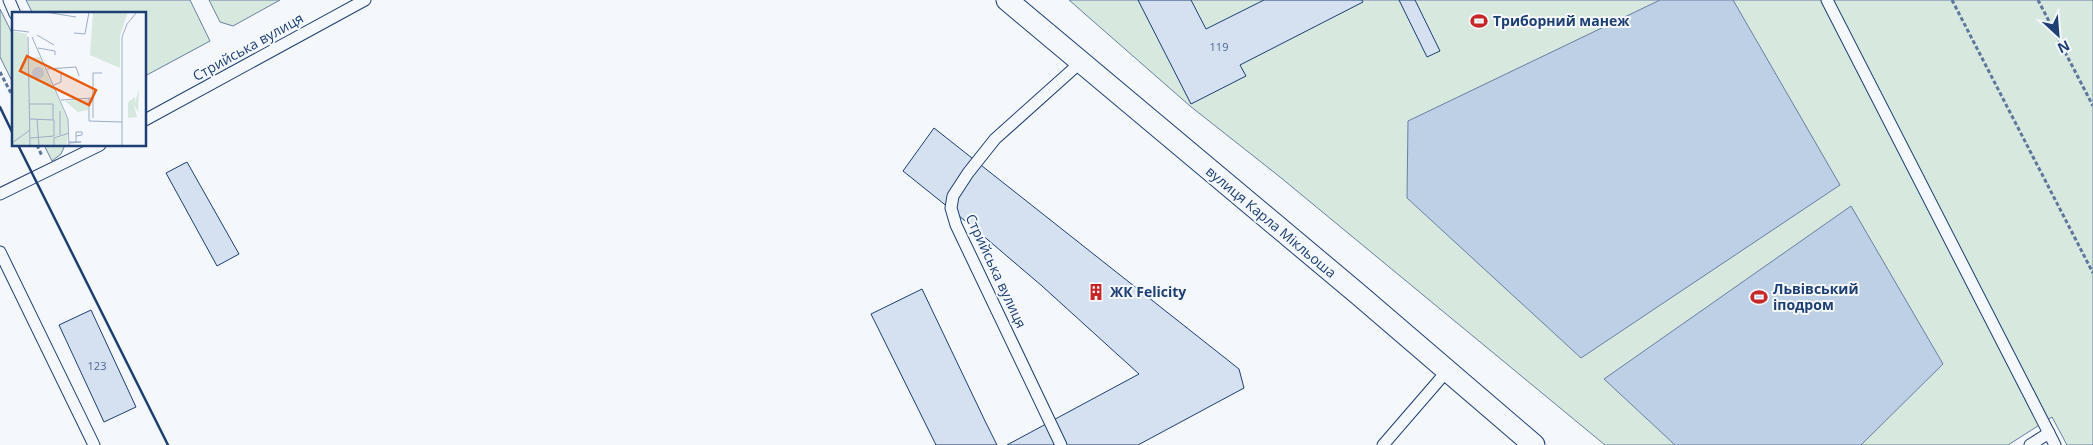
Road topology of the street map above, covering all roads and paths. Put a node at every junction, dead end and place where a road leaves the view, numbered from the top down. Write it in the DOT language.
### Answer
graph roads {
  1 [pos="9,0"];
  2 [pos="365,0"];
  3 [pos="1007,0"];
  4 [pos="1827,0"];
  5 [pos="1952,0"];
  6 [pos="2038,0"];
  7 [pos="15,12"];
  8 [pos="1081,62"];
  9 [pos="0,72"];
  10 [pos="12,95"];
  11 [pos="2093,106"];
  12 [pos="146,119"];
  13 [pos="96,146"];
  14 [pos="82,149"];
  15 [pos="0,194"];
  16 [pos="0,252"];
  17 [pos="2093,273"];
  18 [pos="1447,371"];
  19 [pos="2049,433"];
  20 [pos="94,445"];
  21 [pos="1062,445"];
  22 [pos="1383,445"];
  23 [pos="1534,445"];
  24 [pos="2030,445"];
  25 [pos="2055,445"];
  1 -- 7 [label="lane"];
  2 -- 12 [label="lane, Стрийська вулиця"];
  3 -- 8 [label="street, вулиця Карла Мікльоша"];
  4 -- 19 [label="lane"];
  5 -- 17 [label="path"];
  6 -- 11 [label="path"];
  8 -- 18 [label="street, вулиця Карла Мікльоша"];
  8 -- 21 [label="lane, Стрийська вулиця"];
  9 -- 10 [label="path"];
  13 -- 14 [label="lane"];
  14 -- 15 [label="lane"];
  16 -- 20 [label="lane"];
  18 -- 22 [label="lane"];
  18 -- 23 [label="street, вулиця Карла Мікльоша"];
  19 -- 24 [label="lane"];
  19 -- 25 [label="lane"];
}
